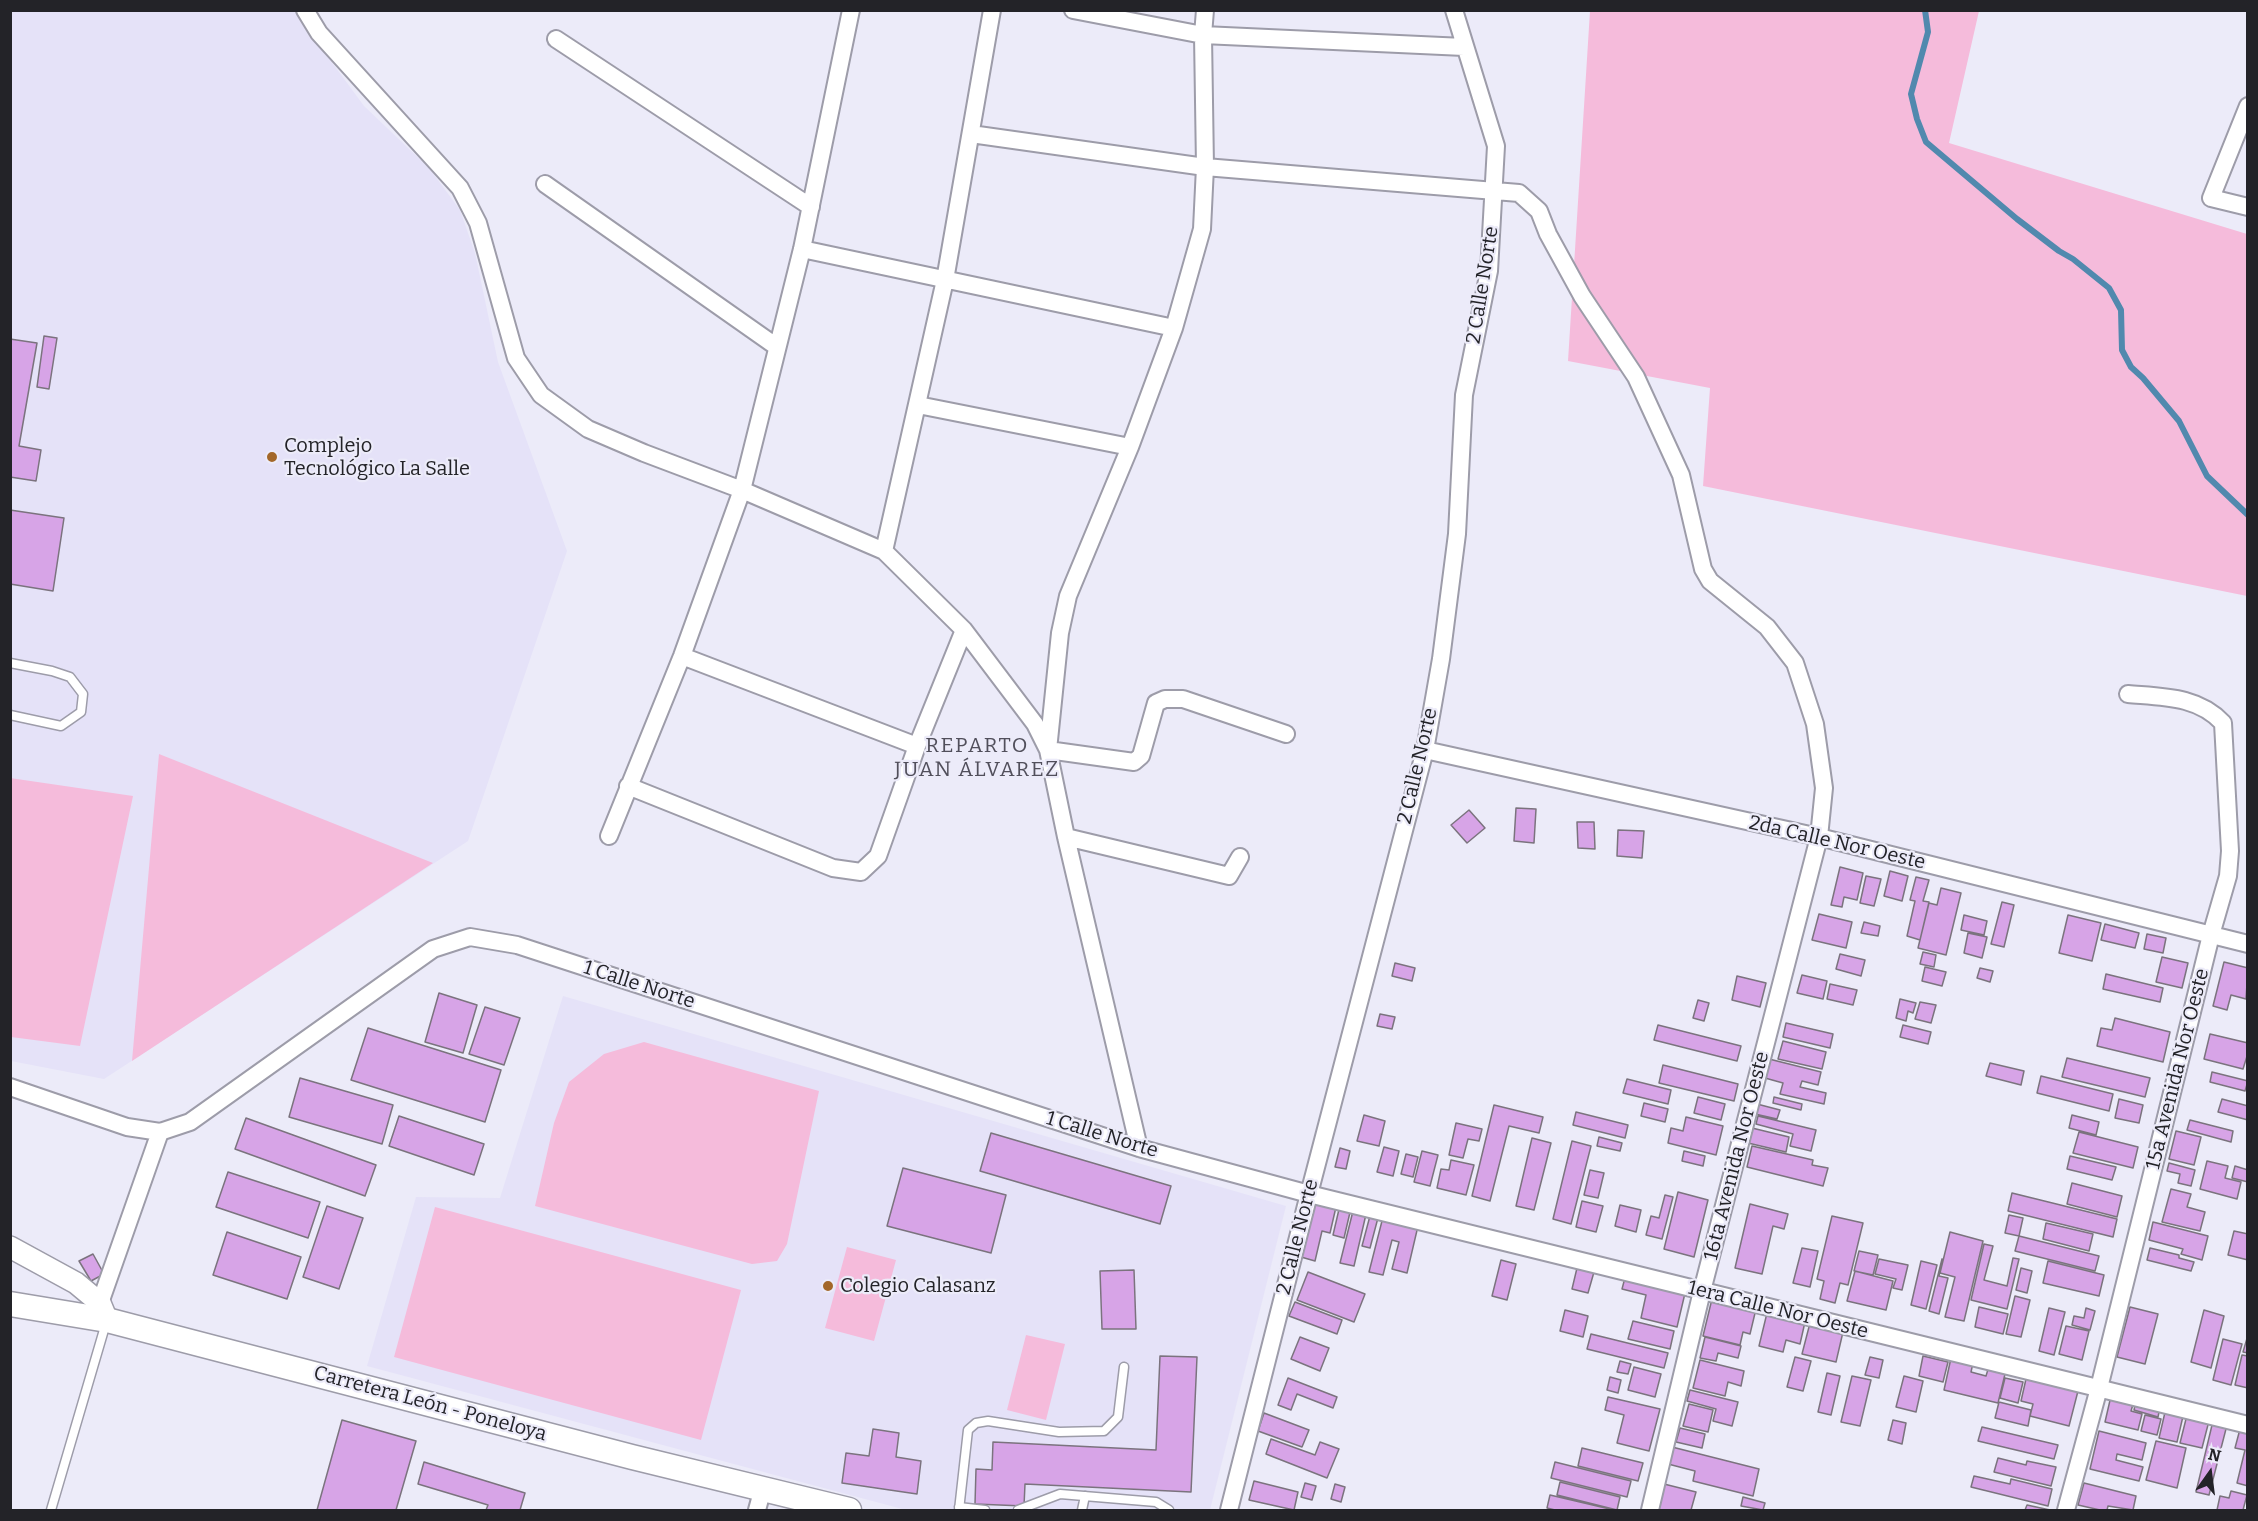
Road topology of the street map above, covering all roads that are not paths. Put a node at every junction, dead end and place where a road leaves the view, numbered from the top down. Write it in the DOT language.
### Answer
graph roads {
  1 [pos="305,10"];
  2 [pos="851,10"];
  3 [pos="992,10"];
  4 [pos="1073,10"];
  5 [pos="1205,10"];
  6 [pos="1454,10"];
  7 [pos="1203,35"];
  8 [pos="556,39"];
  9 [pos="1464,47"];
  10 [pos="2247,106"];
  11 [pos="971,134"];
  12 [pos="1205,167"];
  13 [pos="545,184"];
  14 [pos="1495,192"];
  15 [pos="811,207"];
  16 [pos="2247,207"];
  17 [pos="802,249"];
  18 [pos="945,280"];
  19 [pos="1174,328"];
  20 [pos="777,347"];
  21 [pos="918,405"];
  22 [pos="1130,447"];
  23 [pos="742,490"];
  24 [pos="884,551"];
  25 [pos="964,630"];
  26 [pos="682,656"];
  27 [pos="10,663"];
  28 [pos="2128,694"];
  29 [pos="10,715"];
  30 [pos="1286,734"];
  31 [pos="917,746"];
  32 [pos="1048,750"];
  33 [pos="1425,750"];
  34 [pos="628,786"];
  35 [pos="609,836"];
  36 [pos="1066,837"];
  37 [pos="1819,837"];
  38 [pos="1240,857"];
  39 [pos="2211,935"];
  40 [pos="2247,944"];
  41 [pos="10,1087"];
  42 [pos="160,1132"];
  43 [pos="1139,1148"];
  44 [pos="1309,1194"];
  45 [pos="10,1247"];
  46 [pos="1702,1292"];
  47 [pos="10,1304"];
  48 [pos="104,1311"];
  49 [pos="1124,1368"];
  50 [pos="2099,1388"];
  51 [pos="2247,1425"];
  52 [pos="1085,1496"];
  53 [pos="760,1499"];
  54 [pos="959,1509"];
  55 [pos="51,1510"];
  56 [pos="849,1510"];
  57 [pos="985,1510"];
  58 [pos="1020,1510"];
  59 [pos="1082,1510"];
  60 [pos="1169,1510"];
  61 [pos="1229,1510"];
  62 [pos="1650,1510"];
  63 [pos="2066,1510"];
  1 -- 23 [label="street"];
  2 -- 15 [label="street"];
  3 -- 11 [label="street"];
  4 -- 7 [label="street"];
  5 -- 7 [label="street"];
  6 -- 9 [label="street, 2 Calle Norte"];
  7 -- 9 [label="street"];
  7 -- 12 [label="street"];
  8 -- 15 [label="street"];
  9 -- 14 [label="street, 2 Calle Norte"];
  10 -- 16 [label="street"];
  11 -- 12 [label="street, 16ta Avenida Nor Oeste"];
  11 -- 18 [label="street"];
  12 -- 14 [label="street, 16ta Avenida Nor Oeste"];
  12 -- 19 [label="street"];
  13 -- 20 [label="street"];
  14 -- 33 [label="street, 2 Calle Norte"];
  14 -- 37 [label="street, 16ta Avenida Nor Oeste"];
  15 -- 17 [label="street"];
  17 -- 18 [label="street"];
  17 -- 20 [label="street"];
  18 -- 19 [label="street"];
  18 -- 21 [label="street"];
  19 -- 22 [label="street"];
  20 -- 23 [label="street"];
  21 -- 22 [label="street"];
  21 -- 24 [label="street"];
  22 -- 32 [label="street"];
  23 -- 24 [label="street"];
  23 -- 26 [label="street"];
  24 -- 25 [label="street"];
  25 -- 31 [label="street"];
  25 -- 32 [label="street"];
  26 -- 31 [label="street"];
  26 -- 34 [label="street"];
  27 -- 29 [label="lane"];
  28 -- 39 [label="street, 15a Avenida Nor Oeste"];
  30 -- 32 [label="street"];
  31 -- 34 [label="street"];
  32 -- 36 [label="street"];
  33 -- 37 [label="street, 2da Calle Nor Oeste"];
  33 -- 44 [label="street, 2 Calle Norte"];
  34 -- 35 [label="street"];
  36 -- 38 [label="street"];
  36 -- 43 [label="street"];
  37 -- 39 [label="street, 2da Calle Nor Oeste"];
  37 -- 46 [label="street, 16ta Avenida Nor Oeste"];
  39 -- 40 [label="street, 2da Calle Nor Oeste"];
  39 -- 50 [label="street, 15a Avenida Nor Oeste"];
  41 -- 42 [label="street, 1 Calle Norte"];
  42 -- 43 [label="street, 1 Calle Norte"];
  42 -- 48 [label="street"];
  43 -- 44 [label="street, 1 Calle Norte"];
  44 -- 46 [label="street, 1era Calle Nor Oeste"];
  44 -- 61 [label="street, 2 Calle Norte"];
  45 -- 48 [label="street"];
  46 -- 50 [label="street, 1era Calle Nor Oeste"];
  46 -- 62 [label="street, 16ta Avenida Nor Oeste"];
  47 -- 48 [label="main road, Carretera León - Poneloya"];
  48 -- 53 [label="main road, Carretera León - Poneloya"];
  48 -- 55 [label="lane"];
  49 -- 54 [label="lane"];
  50 -- 51 [label="street, 1era Calle Nor Oeste"];
  50 -- 63 [label="street, 15a Avenida Nor Oeste"];
  52 -- 58 [label="lane"];
  52 -- 59 [label="lane"];
  52 -- 60 [label="lane"];
  53 -- 56 [label="main road, Carretera León - Poneloya"];
  54 -- 57 [label="lane"];
}
